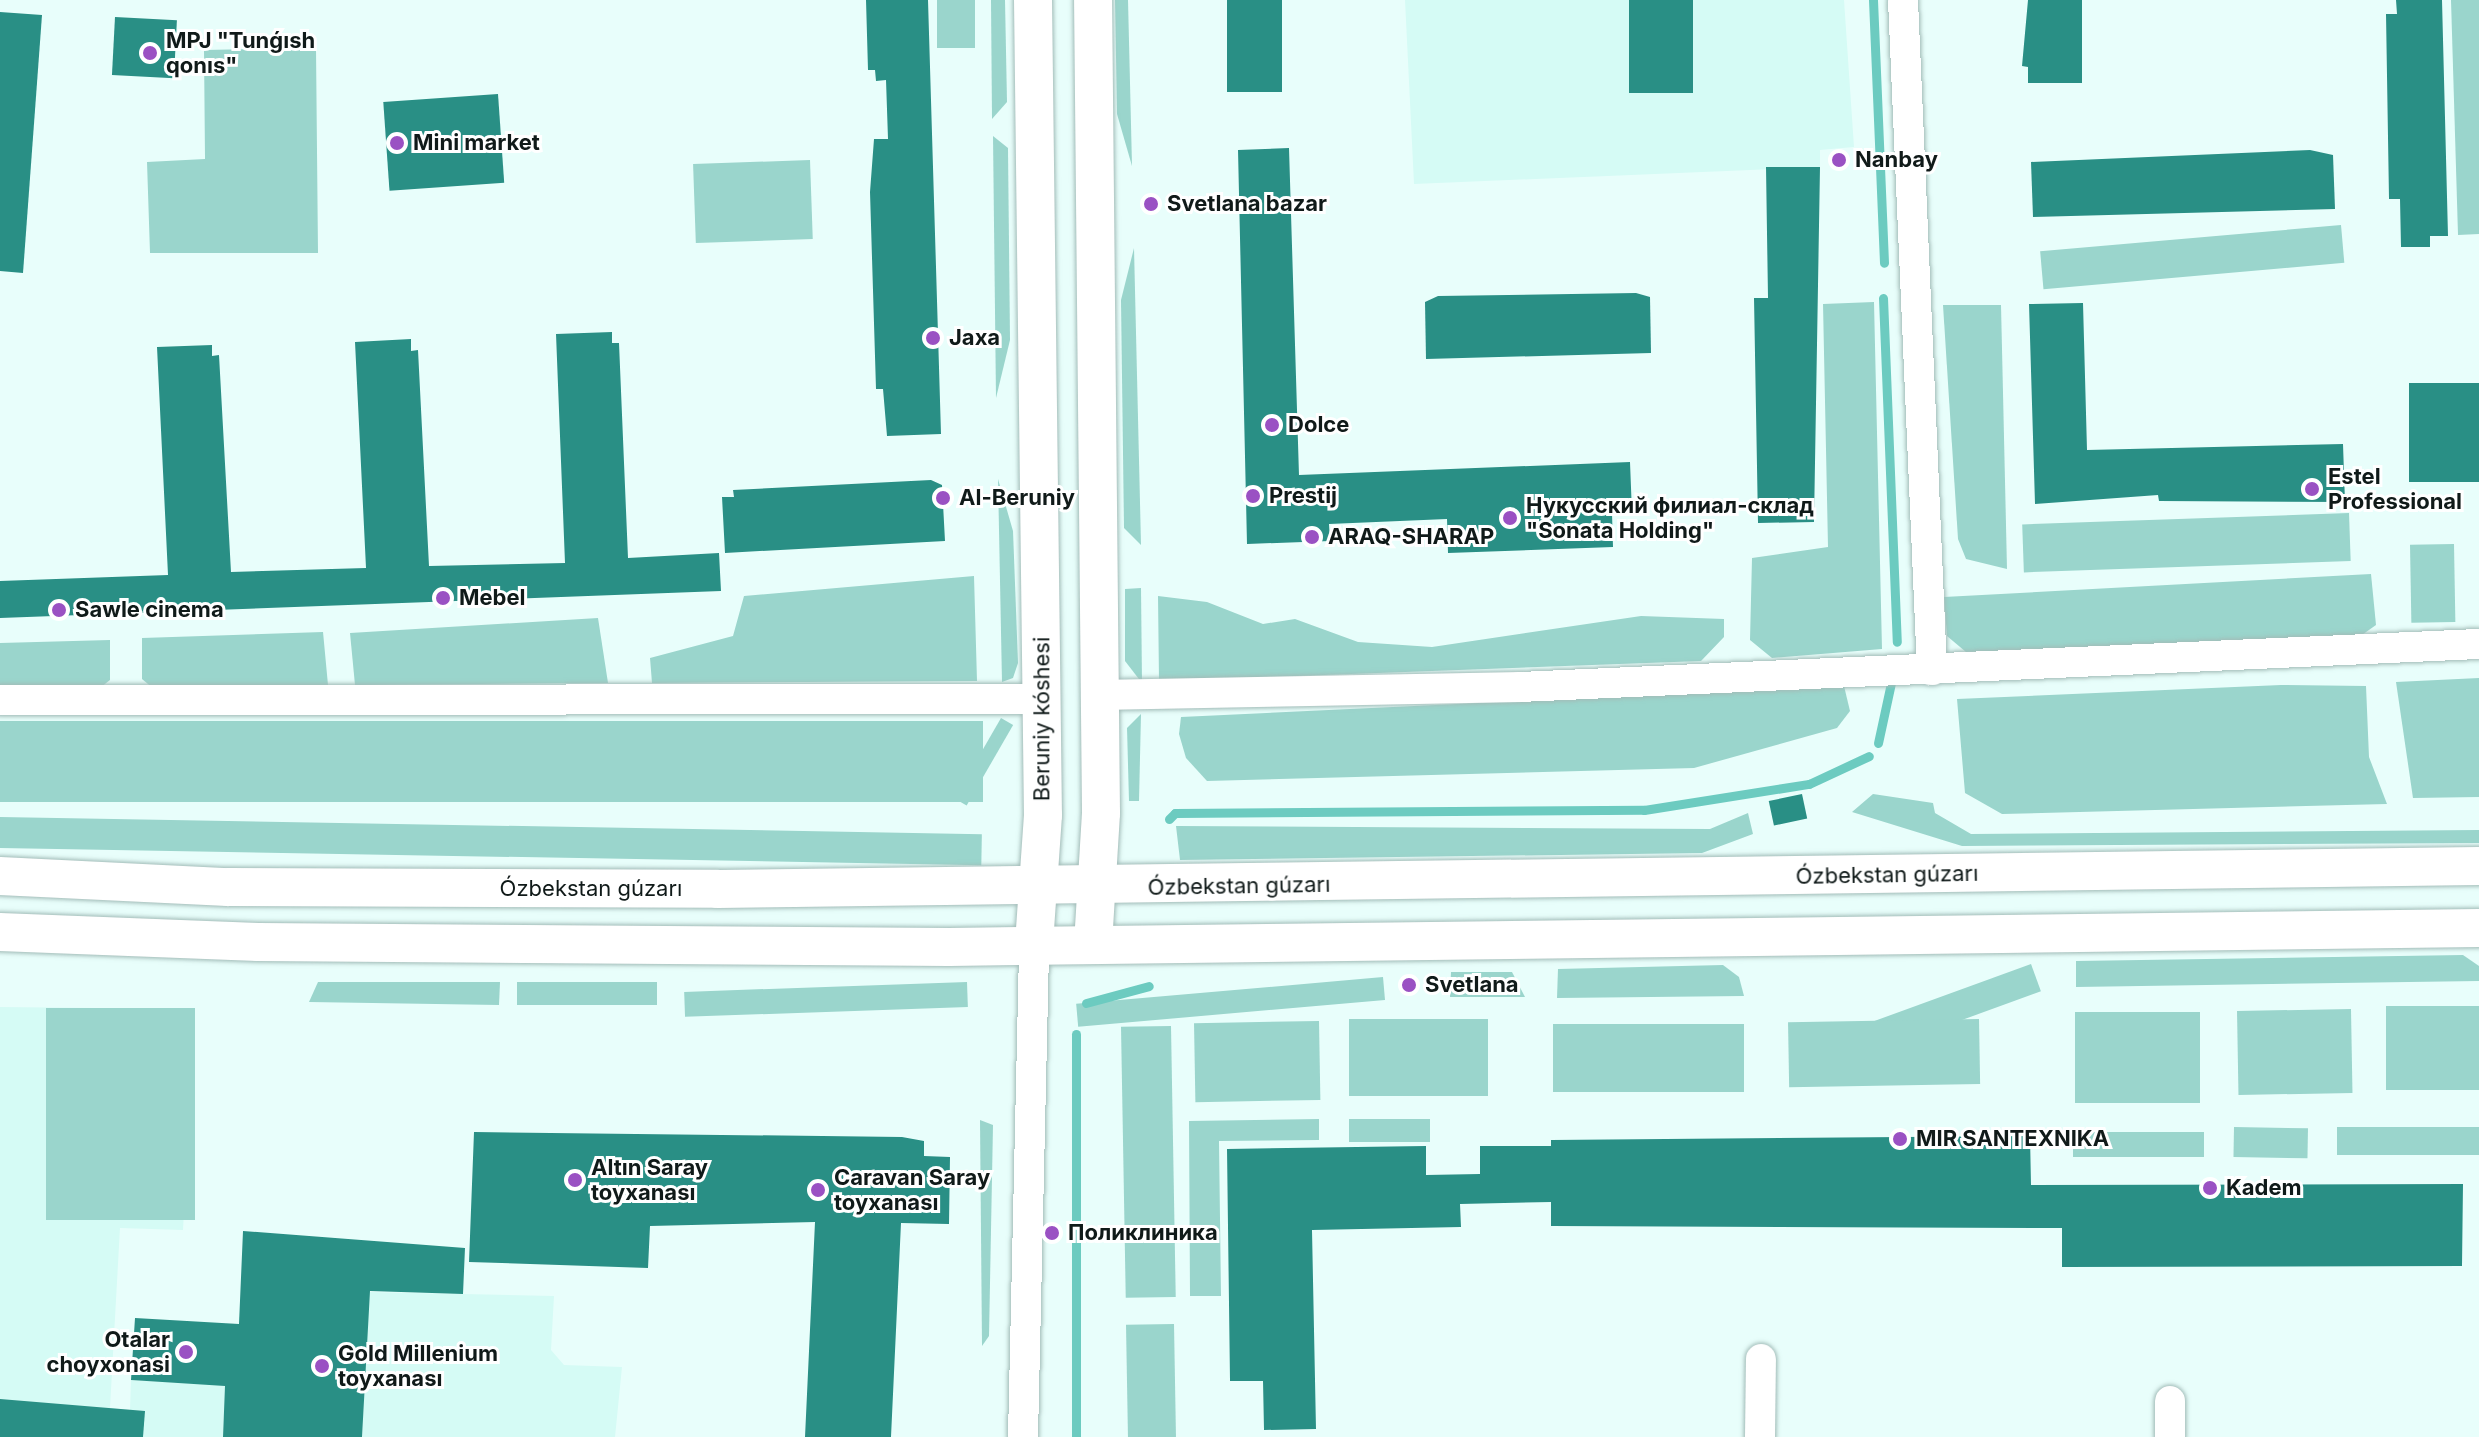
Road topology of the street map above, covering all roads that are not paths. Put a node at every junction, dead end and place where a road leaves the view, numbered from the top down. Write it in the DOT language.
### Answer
graph roads {
  1 [pos="1033,0"];
  2 [pos="1093,0"];
  3 [pos="1903,0"];
  4 [pos="2479,644"];
  5 [pos="1932,670"];
  6 [pos="1100,695"];
  7 [pos="1042,699"];
  8 [pos="0,700"];
  9 [pos="1101,813"];
  10 [pos="1043,815"];
  11 [pos="2479,866"];
  12 [pos="0,876"];
  13 [pos="1038,886"];
  14 [pos="1097,887"];
  15 [pos="2479,928"];
  16 [pos="0,932"];
  17 [pos="1093,944"];
  18 [pos="1034,945"];
  19 [pos="1761,1359"];
  20 [pos="2170,1401"];
  21 [pos="1023,1437"];
  22 [pos="1760,1437"];
  23 [pos="2170,1437"];
  1 -- 7 [label="main road, Beruniy kóshesi"];
  2 -- 6 [label="main road"];
  3 -- 5 [label="street"];
  4 -- 5 [label="street"];
  5 -- 6 [label="street"];
  6 -- 9 [label="main road"];
  7 -- 8 [label="street"];
  7 -- 10 [label="main road, Beruniy kóshesi"];
  9 -- 10 [label="main road"];
  9 -- 14 [label="main road"];
  10 -- 13 [label="main road, Beruniy kóshesi"];
  11 -- 14 [label="main road, Ózbekstan gúzarı"];
  12 -- 13 [label="main road, Ózbekstan gúzarı"];
  13 -- 14 [label="main road, Ózbekstan gúzarı"];
  13 -- 18 [label="main road, Beruniy kóshesi"];
  14 -- 17 [label="main road"];
  15 -- 17 [label="main road"];
  16 -- 18 [label="main road"];
  17 -- 18 [label="main road"];
  18 -- 21 [label="street, Beruniy kóshesi"];
  19 -- 22 [label="street"];
  20 -- 23 [label="street"];
}
